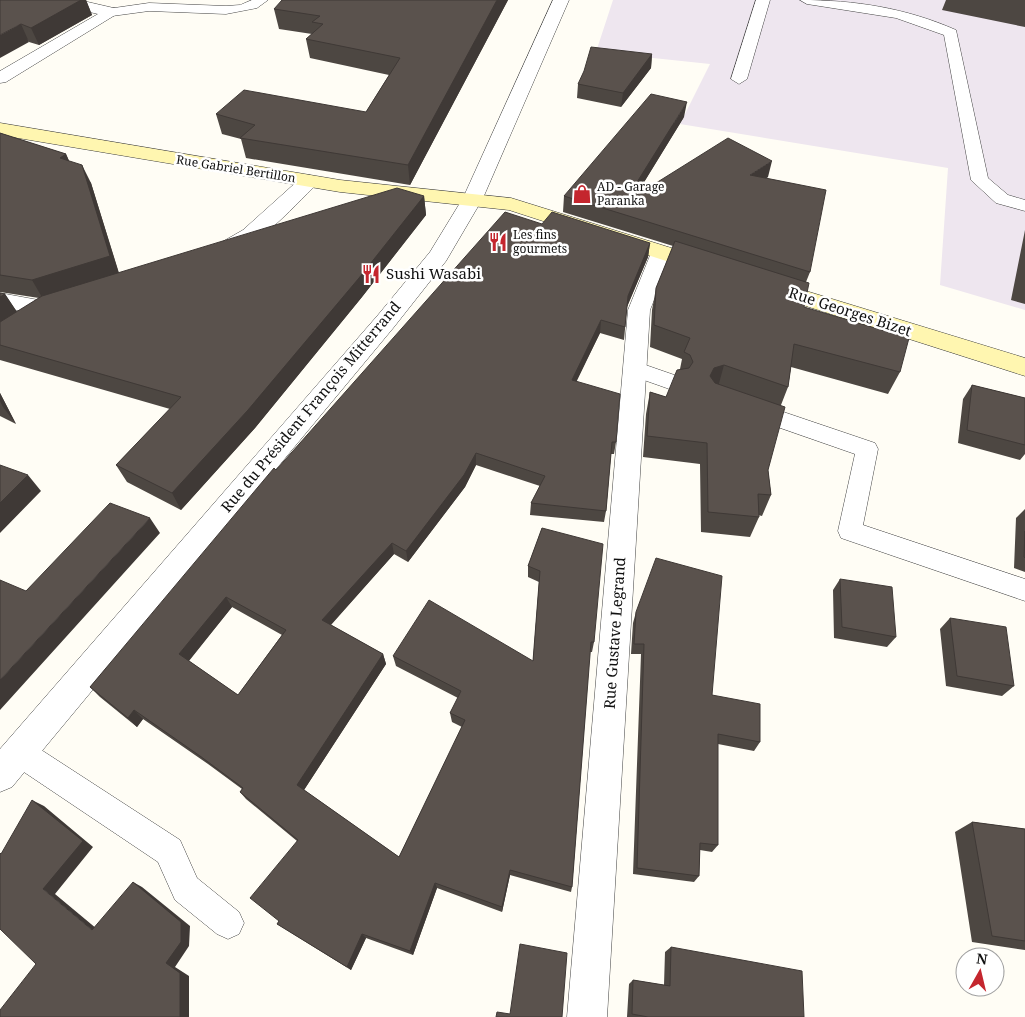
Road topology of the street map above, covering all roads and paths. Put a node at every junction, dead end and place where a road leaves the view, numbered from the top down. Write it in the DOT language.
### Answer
graph roads {
  1 [pos="58,0"];
  2 [pos="260,0"];
  3 [pos="561,0"];
  4 [pos="763,0"];
  5 [pos="807,0"];
  6 [pos="883,5"];
  7 [pos="112,12"];
  8 [pos="0,78"];
  9 [pos="739,80"];
  10 [pos="0,129"];
  11 [pos="309,181"];
  12 [pos="473,198"];
  13 [pos="1025,206"];
  14 [pos="662,253"];
  15 [pos="206,257"];
  16 [pos="0,300"];
  17 [pos="53,305"];
  18 [pos="20,322"];
  19 [pos="1025,367"];
  20 [pos="634,369"];
  21 [pos="675,383"];
  22 [pos="726,400"];
  23 [pos="1025,590"];
  24 [pos="19,752"];
  25 [pos="0,775"];
  26 [pos="228,923"];
  27 [pos="587,1017"];
  1 -- 7 [label="street"];
  2 -- 7 [label="lane"];
  3 -- 12 [label="street, Rue du Président François Mitterrand"];
  4 -- 9 [label="lane"];
  5 -- 6 [label="lane"];
  6 -- 13 [label="lane"];
  7 -- 8 [label="street"];
  10 -- 11 [label="main road, Rue Gabriel Bertillon"];
  11 -- 12 [label="main road, Rue Gabriel Bertillon"];
  11 -- 15 [label="street"];
  12 -- 14 [label="main road, Rue Georges Bizet"];
  12 -- 24 [label="street, Rue du Président François Mitterrand"];
  14 -- 19 [label="main road, Rue Georges Bizet"];
  14 -- 20 [label="street, Rue Gustave Legrand"];
  16 -- 17 [label="lane"];
  17 -- 18 [label="street"];
  20 -- 21 [label="lane"];
  20 -- 27 [label="street, Rue Gustave Legrand"];
  22 -- 23 [label="lane"];
  24 -- 25 [label="street, Rue du Président François Mitterrand"];
  24 -- 26 [label="lane"];
}
